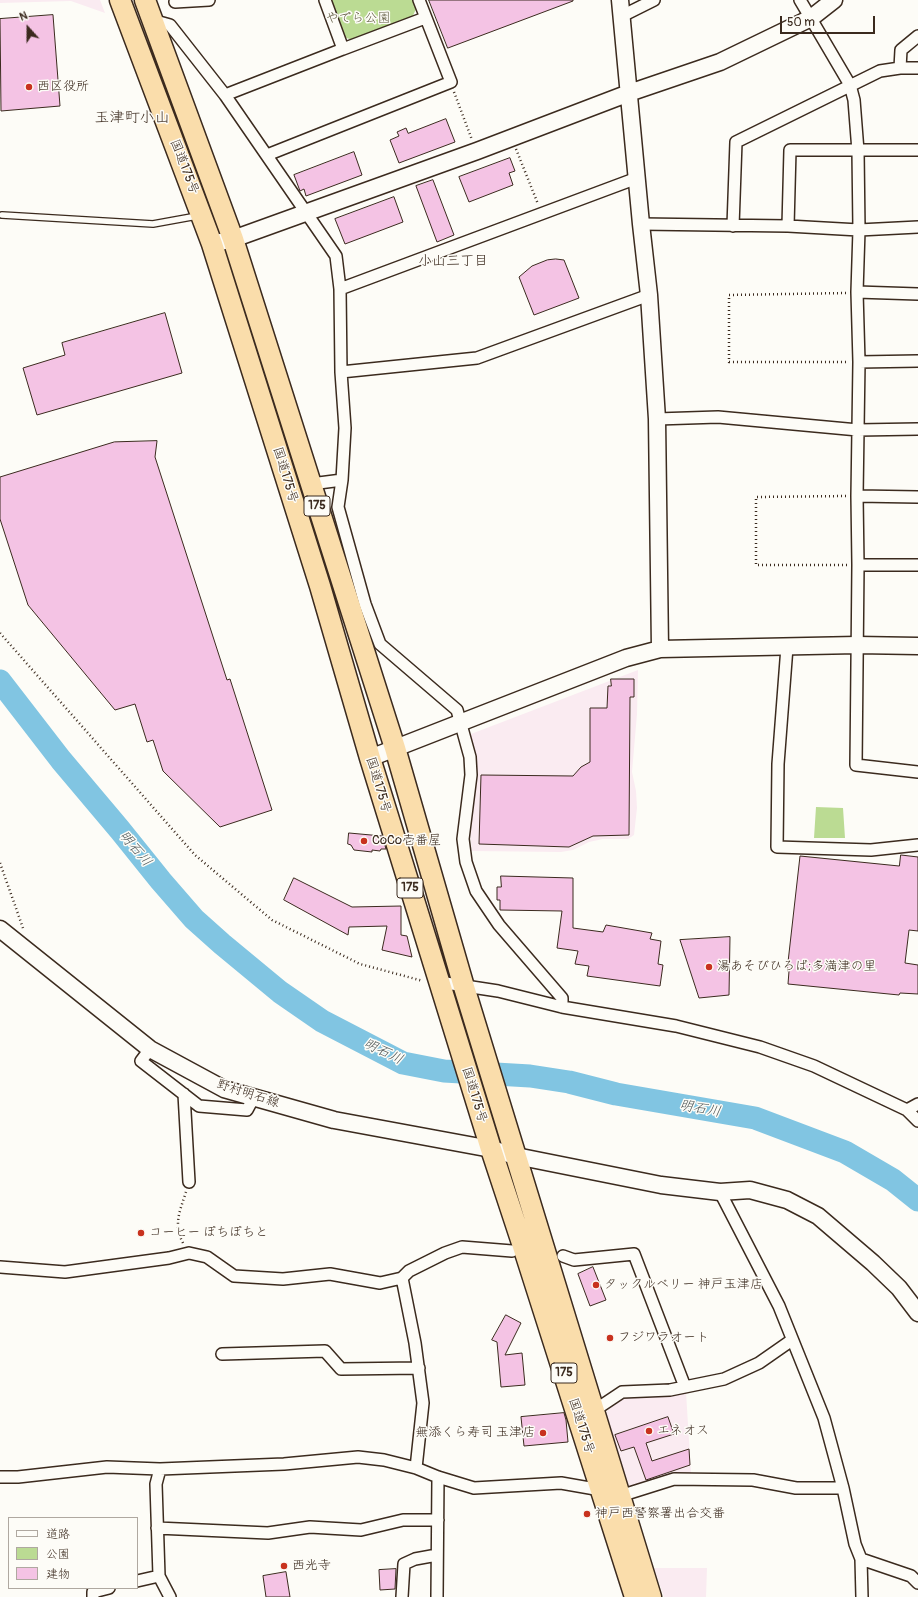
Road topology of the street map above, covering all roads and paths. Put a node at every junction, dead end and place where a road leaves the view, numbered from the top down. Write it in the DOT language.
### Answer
graph roads {
  1 [pos="120,0"];
  2 [pos="145,0"];
  3 [pos="209,0"];
  4 [pos="325,0"];
  5 [pos="418,0"];
  6 [pos="620,0"];
  7 [pos="654,0"];
  8 [pos="800,0"];
  9 [pos="834,0"];
  10 [pos="174,2"];
  11 [pos="622,16"];
  12 [pos="425,18"];
  13 [pos="811,18"];
  14 [pos="152,20"];
  15 [pos="918,36"];
  16 [pos="343,49"];
  17 [pos="900,68"];
  18 [pos="918,68"];
  19 [pos="451,82"];
  20 [pos="850,85"];
  21 [pos="629,93"];
  22 [pos="225,95"];
  23 [pos="511,138"];
  24 [pos="918,150"];
  25 [pos="477,151"];
  26 [pos="858,151"];
  27 [pos="266,155"];
  28 [pos="637,178"];
  29 [pos="306,212"];
  30 [pos="542,213"];
  31 [pos="2,215"];
  32 [pos="202,215"];
  33 [pos="641,224"];
  34 [pos="733,226"];
  35 [pos="788,226"];
  36 [pos="918,227"];
  37 [pos="859,230"];
  38 [pos="233,239"];
  39 [pos="212,244"];
  40 [pos="340,289"];
  41 [pos="856,292"];
  42 [pos="918,294"];
  43 [pos="649,295"];
  44 [pos="918,361"];
  45 [pos="859,362"];
  46 [pos="341,372"];
  47 [pos="657,419"];
  48 [pos="918,429"];
  49 [pos="858,430"];
  50 [pos="342,480"];
  51 [pos="310,484"];
  52 [pos="857,496"];
  53 [pos="918,497"];
  54 [pos="858,565"];
  55 [pos="918,565"];
  56 [pos="357,606"];
  57 [pos="0,634"];
  58 [pos="857,645"];
  59 [pos="787,646"];
  60 [pos="918,646"];
  61 [pos="660,649"];
  62 [pos="460,723"];
  63 [pos="395,748"];
  64 [pos="370,758"];
  65 [pos="918,772"];
  66 [pos="918,845"];
  67 [pos="0,863"];
  68 [pos="0,929"];
  69 [pos="32,955"];
  70 [pos="439,982"];
  71 [pos="464,987"];
  72 [pos="562,1007"];
  73 [pos="150,1049"];
  74 [pos="184,1094"];
  75 [pos="254,1098"];
  76 [pos="918,1104"];
  77 [pos="907,1110"];
  78 [pos="918,1121"];
  79 [pos="490,1149"];
  80 [pos="516,1156"];
  81 [pos="189,1182"];
  82 [pos="720,1192"];
  83 [pos="512,1251"];
  84 [pos="189,1253"];
  85 [pos="563,1256"];
  86 [pos="0,1267"];
  87 [pos="402,1278"];
  88 [pos="918,1313"];
  89 [pos="792,1340"];
  90 [pos="222,1354"];
  91 [pos="419,1368"];
  92 [pos="685,1387"];
  93 [pos="595,1410"];
  94 [pos="416,1468"];
  95 [pos="160,1469"];
  96 [pos="0,1477"];
  97 [pos="438,1477"];
  98 [pos="843,1488"];
  99 [pos="601,1490"];
  100 [pos="620,1496"];
  101 [pos="438,1520"];
  102 [pos="157,1528"];
  103 [pos="438,1555"];
  104 [pos="861,1559"];
  105 [pos="159,1576"];
  106 [pos="138,1581"];
  107 [pos="918,1583"];
  108 [pos="105,1589"];
  109 [pos="93,1597"];
  110 [pos="170,1597"];
  111 [pos="402,1597"];
  112 [pos="437,1597"];
  113 [pos="634,1597"];
  114 [pos="651,1597"];
  115 [pos="862,1597"];
  1 -- 32 [label="highway, 国道175号 / 175"];
  2 -- 14 [label="highway, 国道175号 / 175"];
  3 -- 10 [label="street"];
  4 -- 16 [label="street"];
  5 -- 12 [label="street"];
  6 -- 11 [label="street"];
  7 -- 11 [label="street"];
  8 -- 13 [label="street"];
  9 -- 13 [label="street"];
  11 -- 21 [label="street"];
  12 -- 16 [label="street"];
  12 -- 19 [label="street"];
  13 -- 20 [label="street"];
  13 -- 21 [label="street"];
  14 -- 22 [label="street"];
  14 -- 38 [label="highway, 国道175号 / 175"];
  15 -- 17 [label="street"];
  16 -- 22 [label="street"];
  17 -- 18 [label="street"];
  17 -- 20 [label="street"];
  19 -- 25 [label="path"];
  19 -- 27 [label="street"];
  20 -- 26 [label="street"];
  20 -- 34 [label="street"];
  21 -- 23 [label="street"];
  21 -- 28 [label="street"];
  22 -- 27 [label="street"];
  23 -- 25 [label="street"];
  23 -- 30 [label="path"];
  24 -- 26 [label="street"];
  25 -- 29 [label="street"];
  26 -- 35 [label="street"];
  26 -- 37 [label="street"];
  27 -- 29 [label="street"];
  28 -- 30 [label="street"];
  28 -- 33 [label="street"];
  29 -- 38 [label="street"];
  29 -- 40 [label="street"];
  30 -- 40 [label="street"];
  31 -- 32 [label="lane"];
  32 -- 39 [label="highway, 国道175号 / 175"];
  33 -- 34 [label="street"];
  33 -- 43 [label="street"];
  34 -- 35 [label="street"];
  35 -- 37 [label="street"];
  36 -- 37 [label="street"];
  37 -- 41 [label="street"];
  38 -- 39 [label="street"];
  38 -- 51 [label="highway, 国道175号 / 175"];
  39 -- 64 [label="highway, 国道175号 / 175"];
  40 -- 46 [label="street"];
  41 -- 42 [label="street"];
  41 -- 45 [label="street"];
  41 -- 45 [label="path"];
  43 -- 46 [label="street"];
  43 -- 47 [label="street"];
  44 -- 45 [label="street"];
  45 -- 49 [label="street"];
  46 -- 50 [label="street"];
  47 -- 49 [label="street"];
  47 -- 61 [label="street"];
  48 -- 49 [label="street"];
  49 -- 52 [label="street"];
  50 -- 51 [label="street"];
  50 -- 56 [label="street"];
  51 -- 56 [label="highway, 国道175号 / 175"];
  52 -- 53 [label="street"];
  52 -- 54 [label="street"];
  52 -- 54 [label="path"];
  54 -- 55 [label="street"];
  54 -- 58 [label="street"];
  56 -- 62 [label="street"];
  56 -- 63 [label="highway, 国道175号 / 175"];
  57 -- 70 [label="path"];
  58 -- 59 [label="street"];
  58 -- 60 [label="street"];
  58 -- 65 [label="street"];
  59 -- 61 [label="street"];
  59 -- 66 [label="street"];
  61 -- 62 [label="street"];
  62 -- 63 [label="street"];
  62 -- 72 [label="street"];
  63 -- 64 [label="street"];
  63 -- 71 [label="highway, 国道175号 / 175"];
  64 -- 70 [label="highway, 国道175号 / 175"];
  67 -- 69 [label="path"];
  68 -- 69 [label="street, 野村明石線"];
  69 -- 73 [label="street, 野村明石線"];
  70 -- 71 [label="street"];
  70 -- 79 [label="highway, 国道175号 / 175"];
  71 -- 72 [label="street"];
  71 -- 80 [label="highway, 国道175号 / 175"];
  72 -- 77 [label="street"];
  73 -- 74 [label="street"];
  73 -- 75 [label="street, 野村明石線"];
  74 -- 75 [label="street"];
  74 -- 81 [label="street"];
  75 -- 79 [label="street, 野村明石線"];
  76 -- 77 [label="street"];
  77 -- 78 [label="street"];
  79 -- 80 [label="street, 野村明石線"];
  79 -- 99 [label="highway, 国道175号 / 175"];
  80 -- 82 [label="street, 野村明石線"];
  80 -- 93 [label="highway, 国道175号 / 175"];
  81 -- 84 [label="path"];
  82 -- 88 [label="street, 野村明石線"];
  82 -- 89 [label="street"];
  83 -- 87 [label="street"];
  84 -- 86 [label="street"];
  84 -- 87 [label="street"];
  85 -- 92 [label="street"];
  87 -- 91 [label="street"];
  89 -- 92 [label="street"];
  89 -- 98 [label="street"];
  90 -- 91 [label="street"];
  91 -- 94 [label="street"];
  92 -- 93 [label="street"];
  93 -- 100 [label="highway, 国道175号 / 175"];
  94 -- 95 [label="street"];
  94 -- 97 [label="street"];
  95 -- 96 [label="street"];
  95 -- 102 [label="street"];
  97 -- 99 [label="street"];
  97 -- 101 [label="street"];
  98 -- 100 [label="street"];
  98 -- 104 [label="street"];
  99 -- 100 [label="street"];
  99 -- 113 [label="highway, 国道175号 / 175"];
  100 -- 114 [label="highway, 国道175号 / 175"];
  101 -- 102 [label="street"];
  101 -- 103 [label="street"];
  102 -- 105 [label="street"];
  103 -- 111 [label="street"];
  103 -- 112 [label="street"];
  104 -- 107 [label="street"];
  104 -- 115 [label="street"];
  105 -- 106 [label="street"];
  105 -- 110 [label="street"];
  108 -- 109 [label="street"];
}
